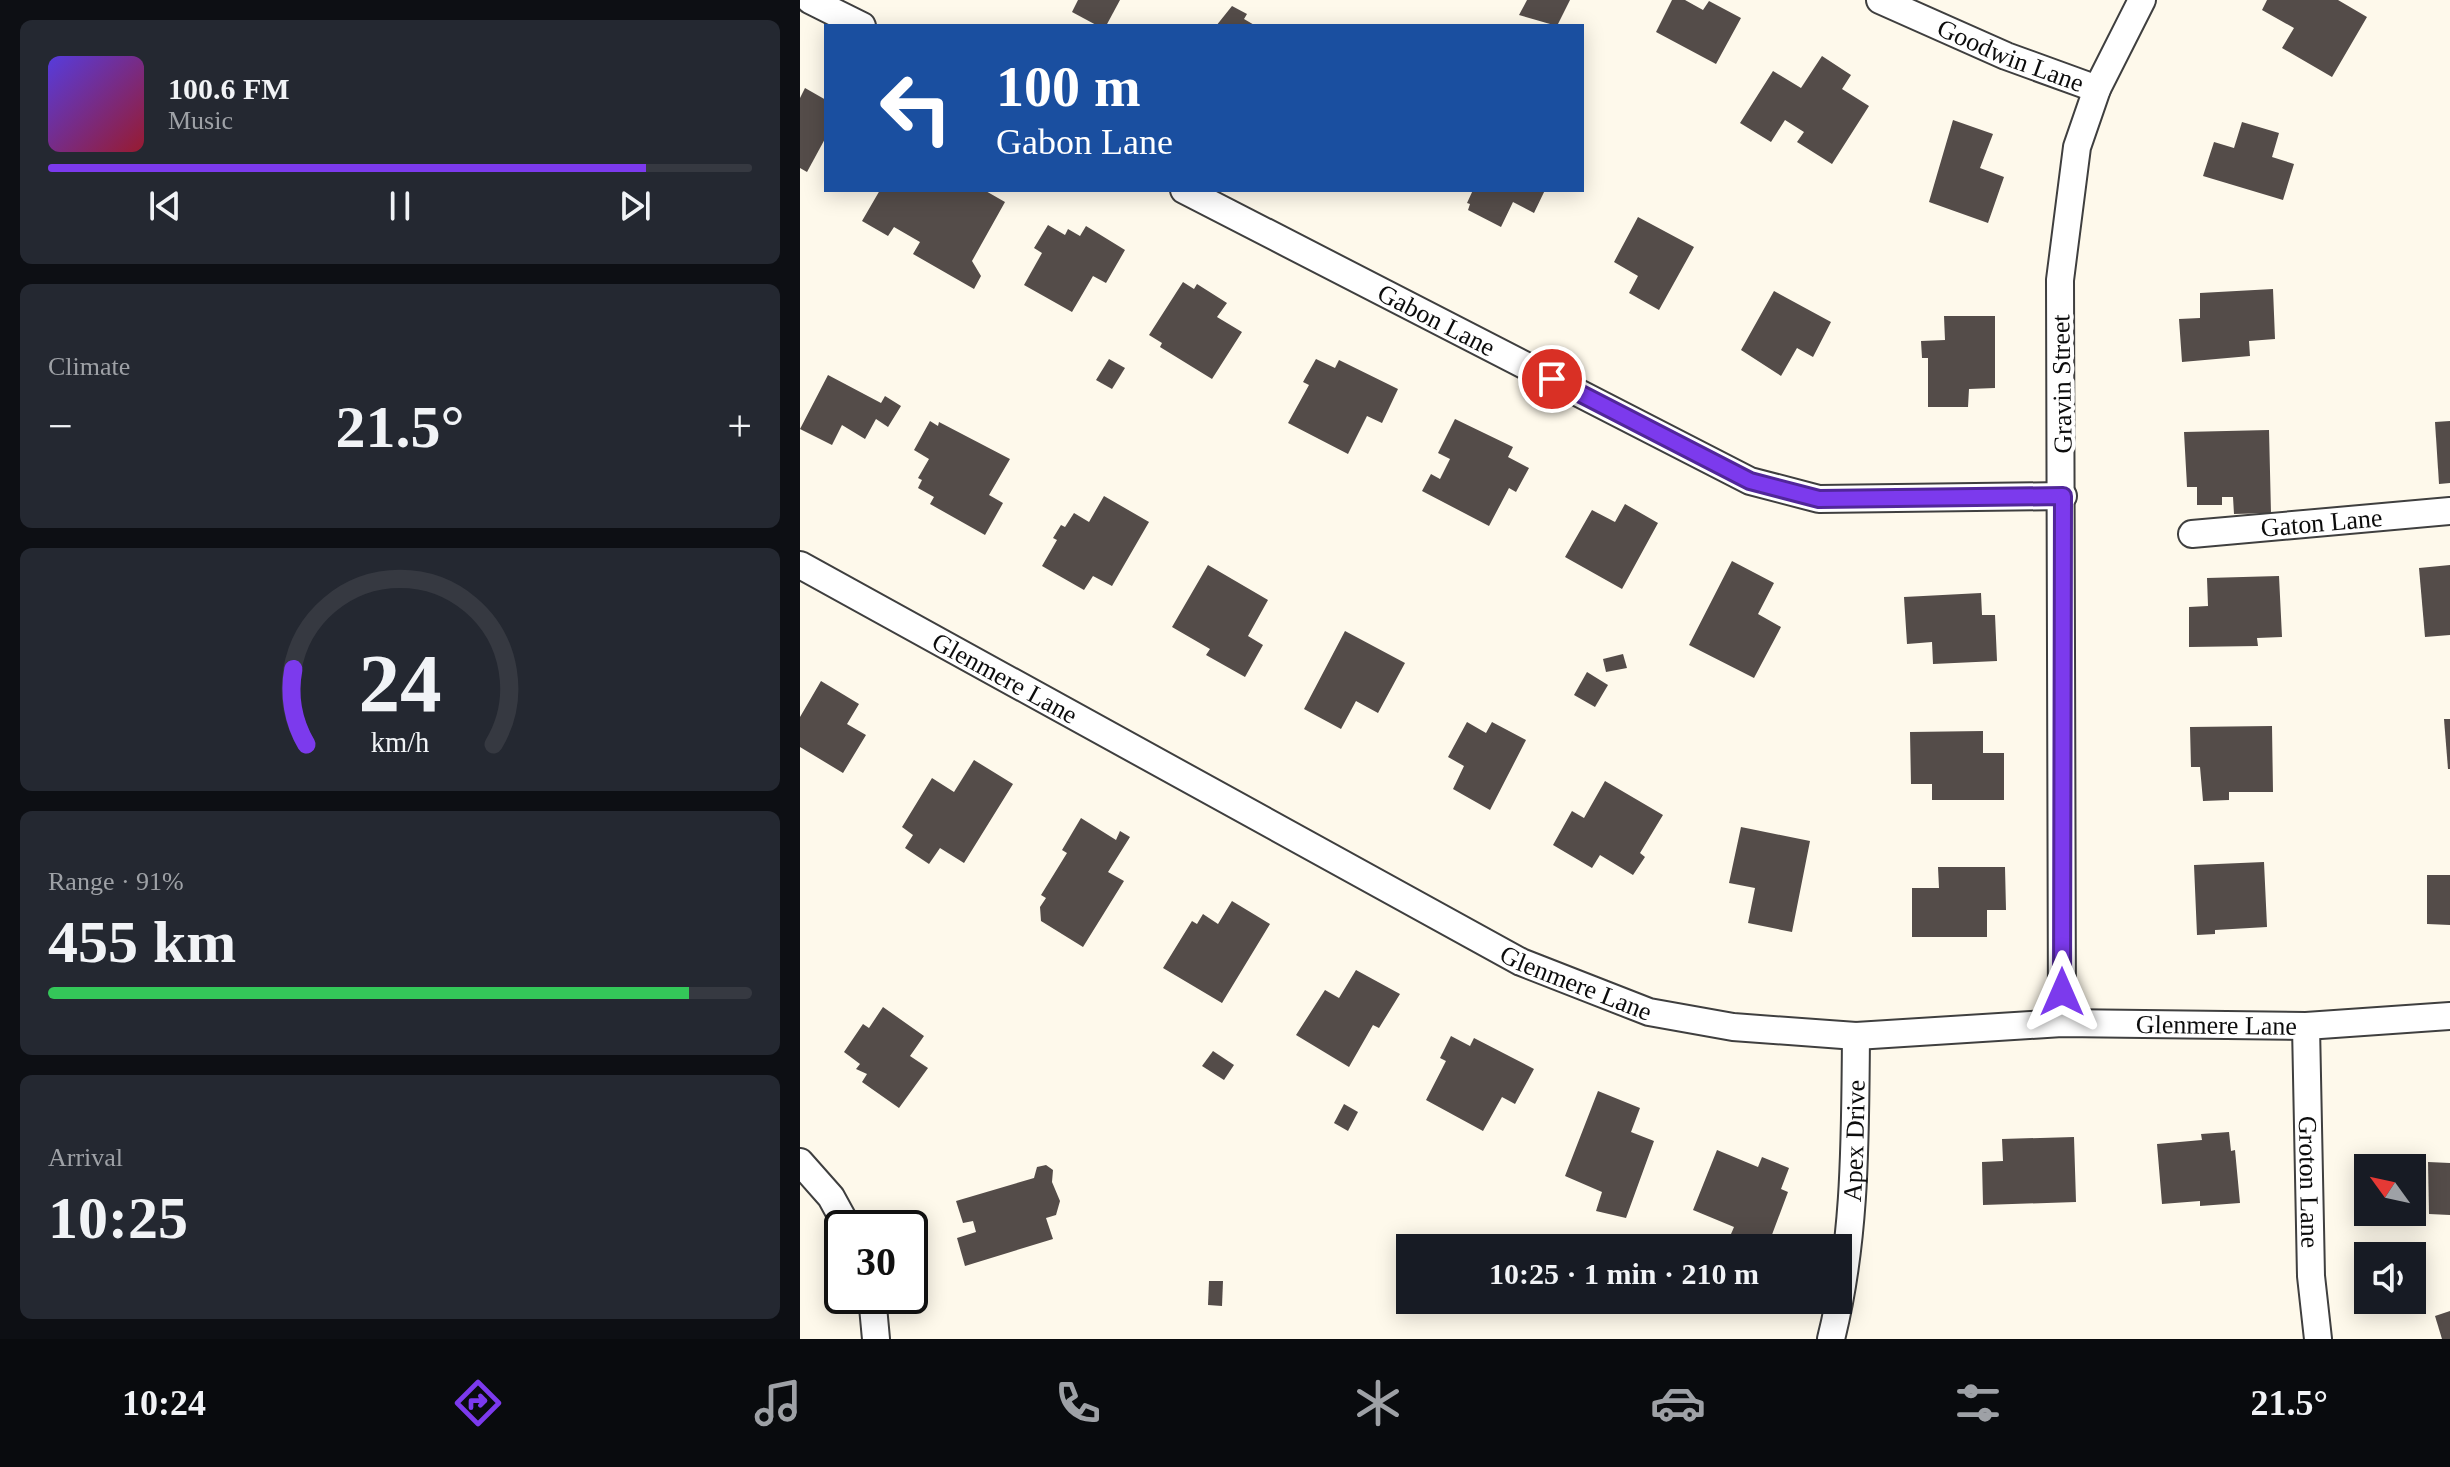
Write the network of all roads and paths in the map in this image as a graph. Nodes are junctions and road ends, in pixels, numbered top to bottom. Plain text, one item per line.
1 (810, 0) edge
2 (1880, 0) edge
3 (2142, 0) edge
4 (858, 24) edge
5 (2097, 89) junction
6 (1188, 192) edge
7 (2063, 496) junction
8 (2450, 511) edge
9 (2192, 534) dead end
10 (800, 565) edge
11 (2450, 1016) edge
12 (2062, 1023) junction
13 (2306, 1026) junction
14 (1856, 1036) junction
15 (800, 1162) edge
16 (838, 1210) edge
17 (874, 1314) edge
18 (876, 1339) edge
19 (1831, 1339) edge
20 (2318, 1339) edge

1 - 4 street
2 - 5 street, Goodwin Lane
3 - 5 street, Gravin Street
5 - 7 street, Gravin Street
6 - 7 street, Gabon Lane
7 - 12 street, Gravin Street
8 - 9 street, Gaton Lane
10 - 14 street, Glenmere Lane
11 - 13 street, Glenmere Lane
12 - 13 street, Glenmere Lane
12 - 14 street, Glenmere Lane
13 - 20 street, Groton Lane
14 - 19 street, Apex Drive
15 - 16 street
17 - 18 street

